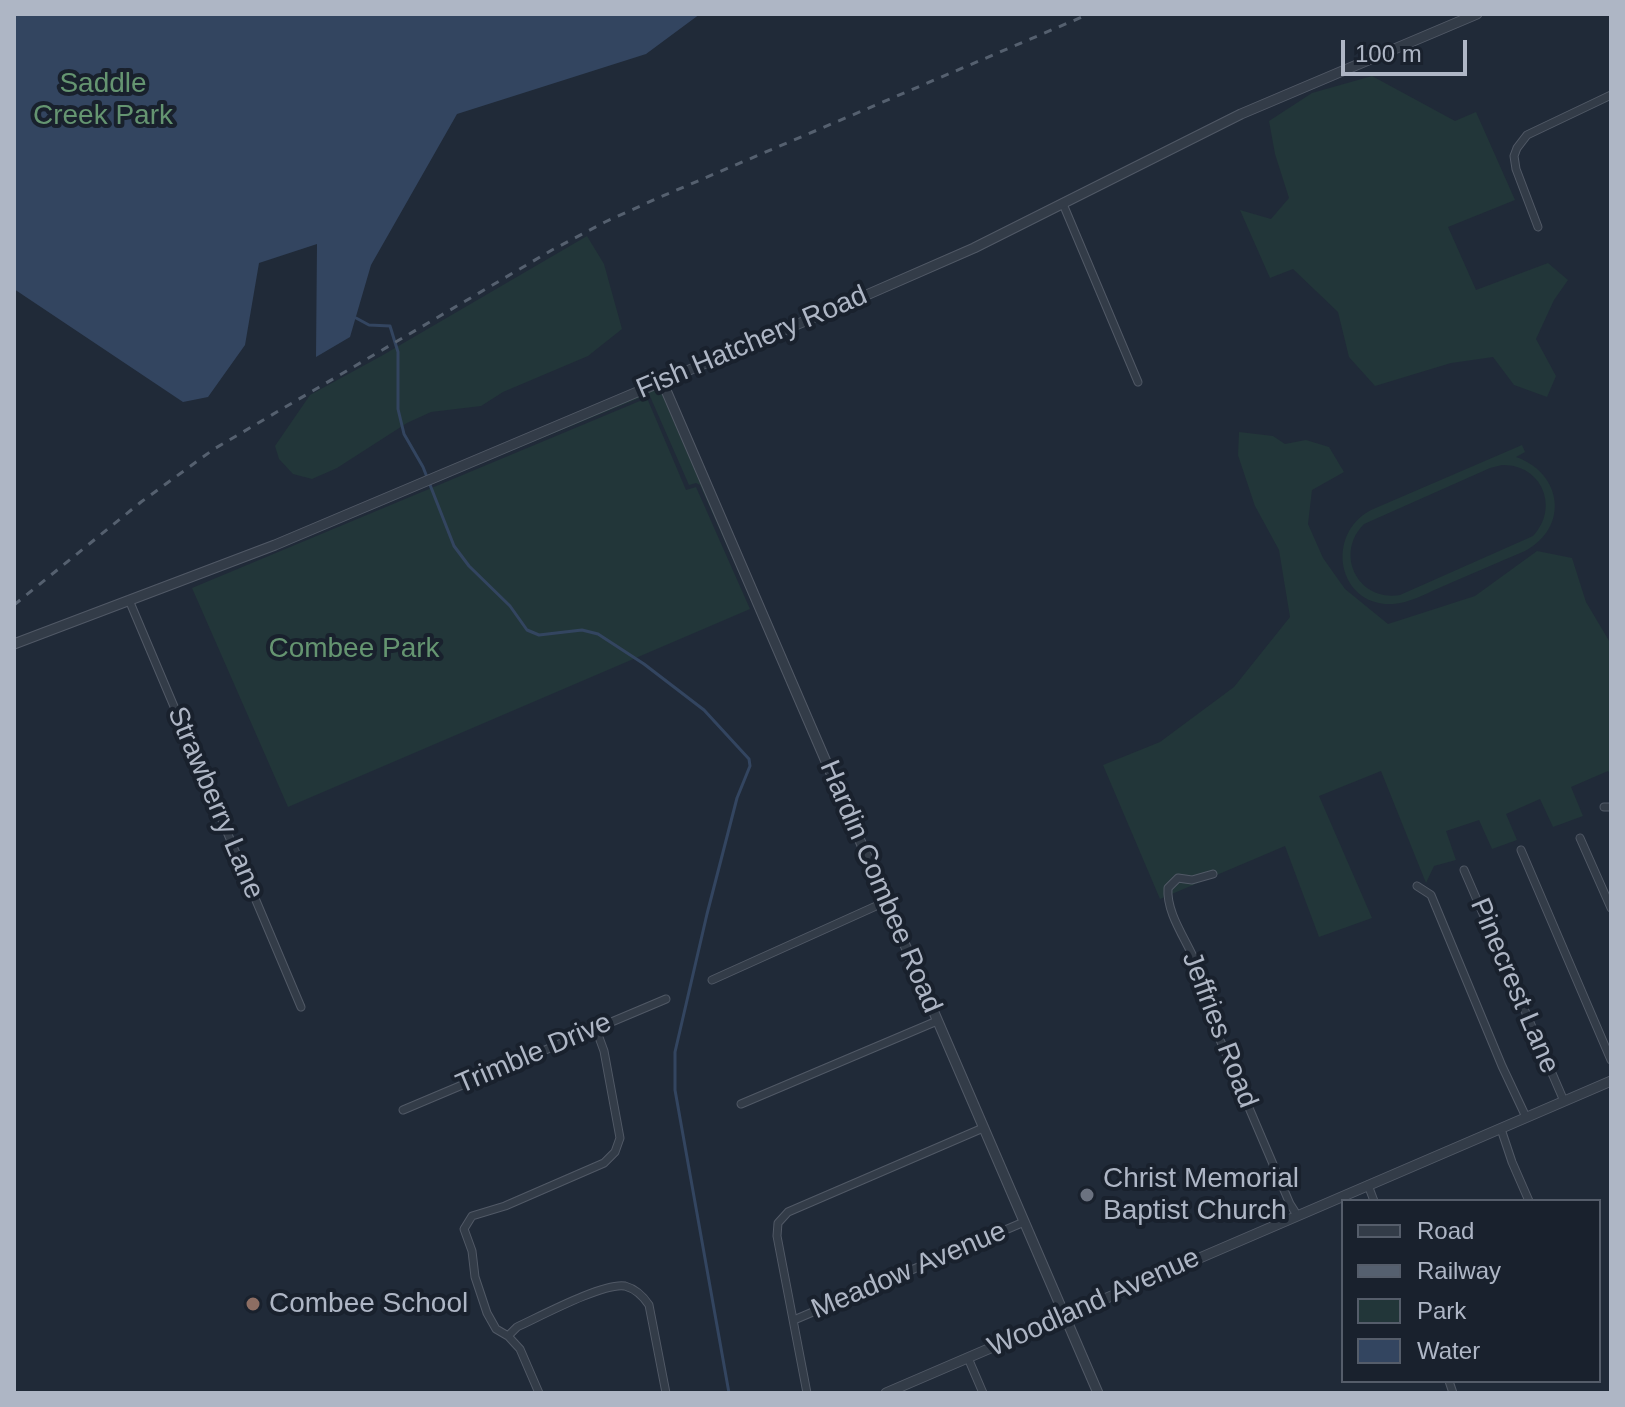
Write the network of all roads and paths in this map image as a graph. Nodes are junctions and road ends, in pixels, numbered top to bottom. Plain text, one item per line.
1 (1477, 14) edge
2 (1611, 95) edge
3 (1063, 204) junction
4 (1538, 227) dead end
5 (662, 381) junction
6 (1138, 382) dead end
7 (129, 600) junction
8 (14, 644) edge
9 (1580, 838) dead end
10 (1521, 850) dead end
11 (1464, 870) dead end
12 (1213, 874) dead end
13 (1417, 886) dead end
14 (885, 902) junction
15 (1611, 908) edge
16 (712, 980) dead end
17 (666, 999) dead end
18 (301, 1007) dead end
19 (937, 1021) junction
20 (596, 1029) junction
21 (1611, 1060) edge
22 (1611, 1081) edge
23 (1564, 1101) junction
24 (741, 1104) dead end
25 (403, 1110) dead end
26 (1526, 1117) junction
27 (983, 1128) junction
28 (1501, 1129) junction
29 (1368, 1185) junction
30 (1373, 1199) edge
31 (1528, 1199) edge
32 (1297, 1215) junction
33 (1024, 1222) junction
34 (1065, 1316) junction
35 (794, 1320) junction
36 (508, 1336) junction
37 (968, 1358) junction
38 (539, 1393) edge
39 (666, 1393) edge
40 (807, 1393) edge
41 (886, 1393) edge
42 (983, 1393) edge
43 (1098, 1393) edge

1 - 3 street, Fish Hatchery Road
2 - 4 street
3 - 5 street, Fish Hatchery Road
3 - 6 street
5 - 7 street, Fish Hatchery Road
5 - 14 street, Hardin Combee Road
7 - 8 street, Fish Hatchery Road
7 - 18 street, Strawberry Lane
9 - 15 street
10 - 21 street
11 - 23 street, Pinecrest Lane
12 - 32 street, Jeffries Road
13 - 26 street
14 - 16 street
14 - 19 street, Hardin Combee Road
17 - 20 street, Trimble Drive
19 - 24 street
19 - 27 street, Hardin Combee Road
20 - 25 street, Trimble Drive
20 - 36 street
22 - 23 street, Woodland Avenue
23 - 26 street, Woodland Avenue
26 - 28 street, Woodland Avenue
27 - 33 street, Hardin Combee Road
27 - 35 street
28 - 29 street, Woodland Avenue
28 - 31 street
29 - 30 street
29 - 32 street, Woodland Avenue
32 - 34 street, Woodland Avenue
33 - 34 street, Hardin Combee Road
33 - 35 street, Meadow Avenue
34 - 37 street, Woodland Avenue
34 - 43 street, Hardin Combee Road
35 - 40 street
36 - 38 street
36 - 39 street
37 - 41 street, Woodland Avenue
37 - 42 street

